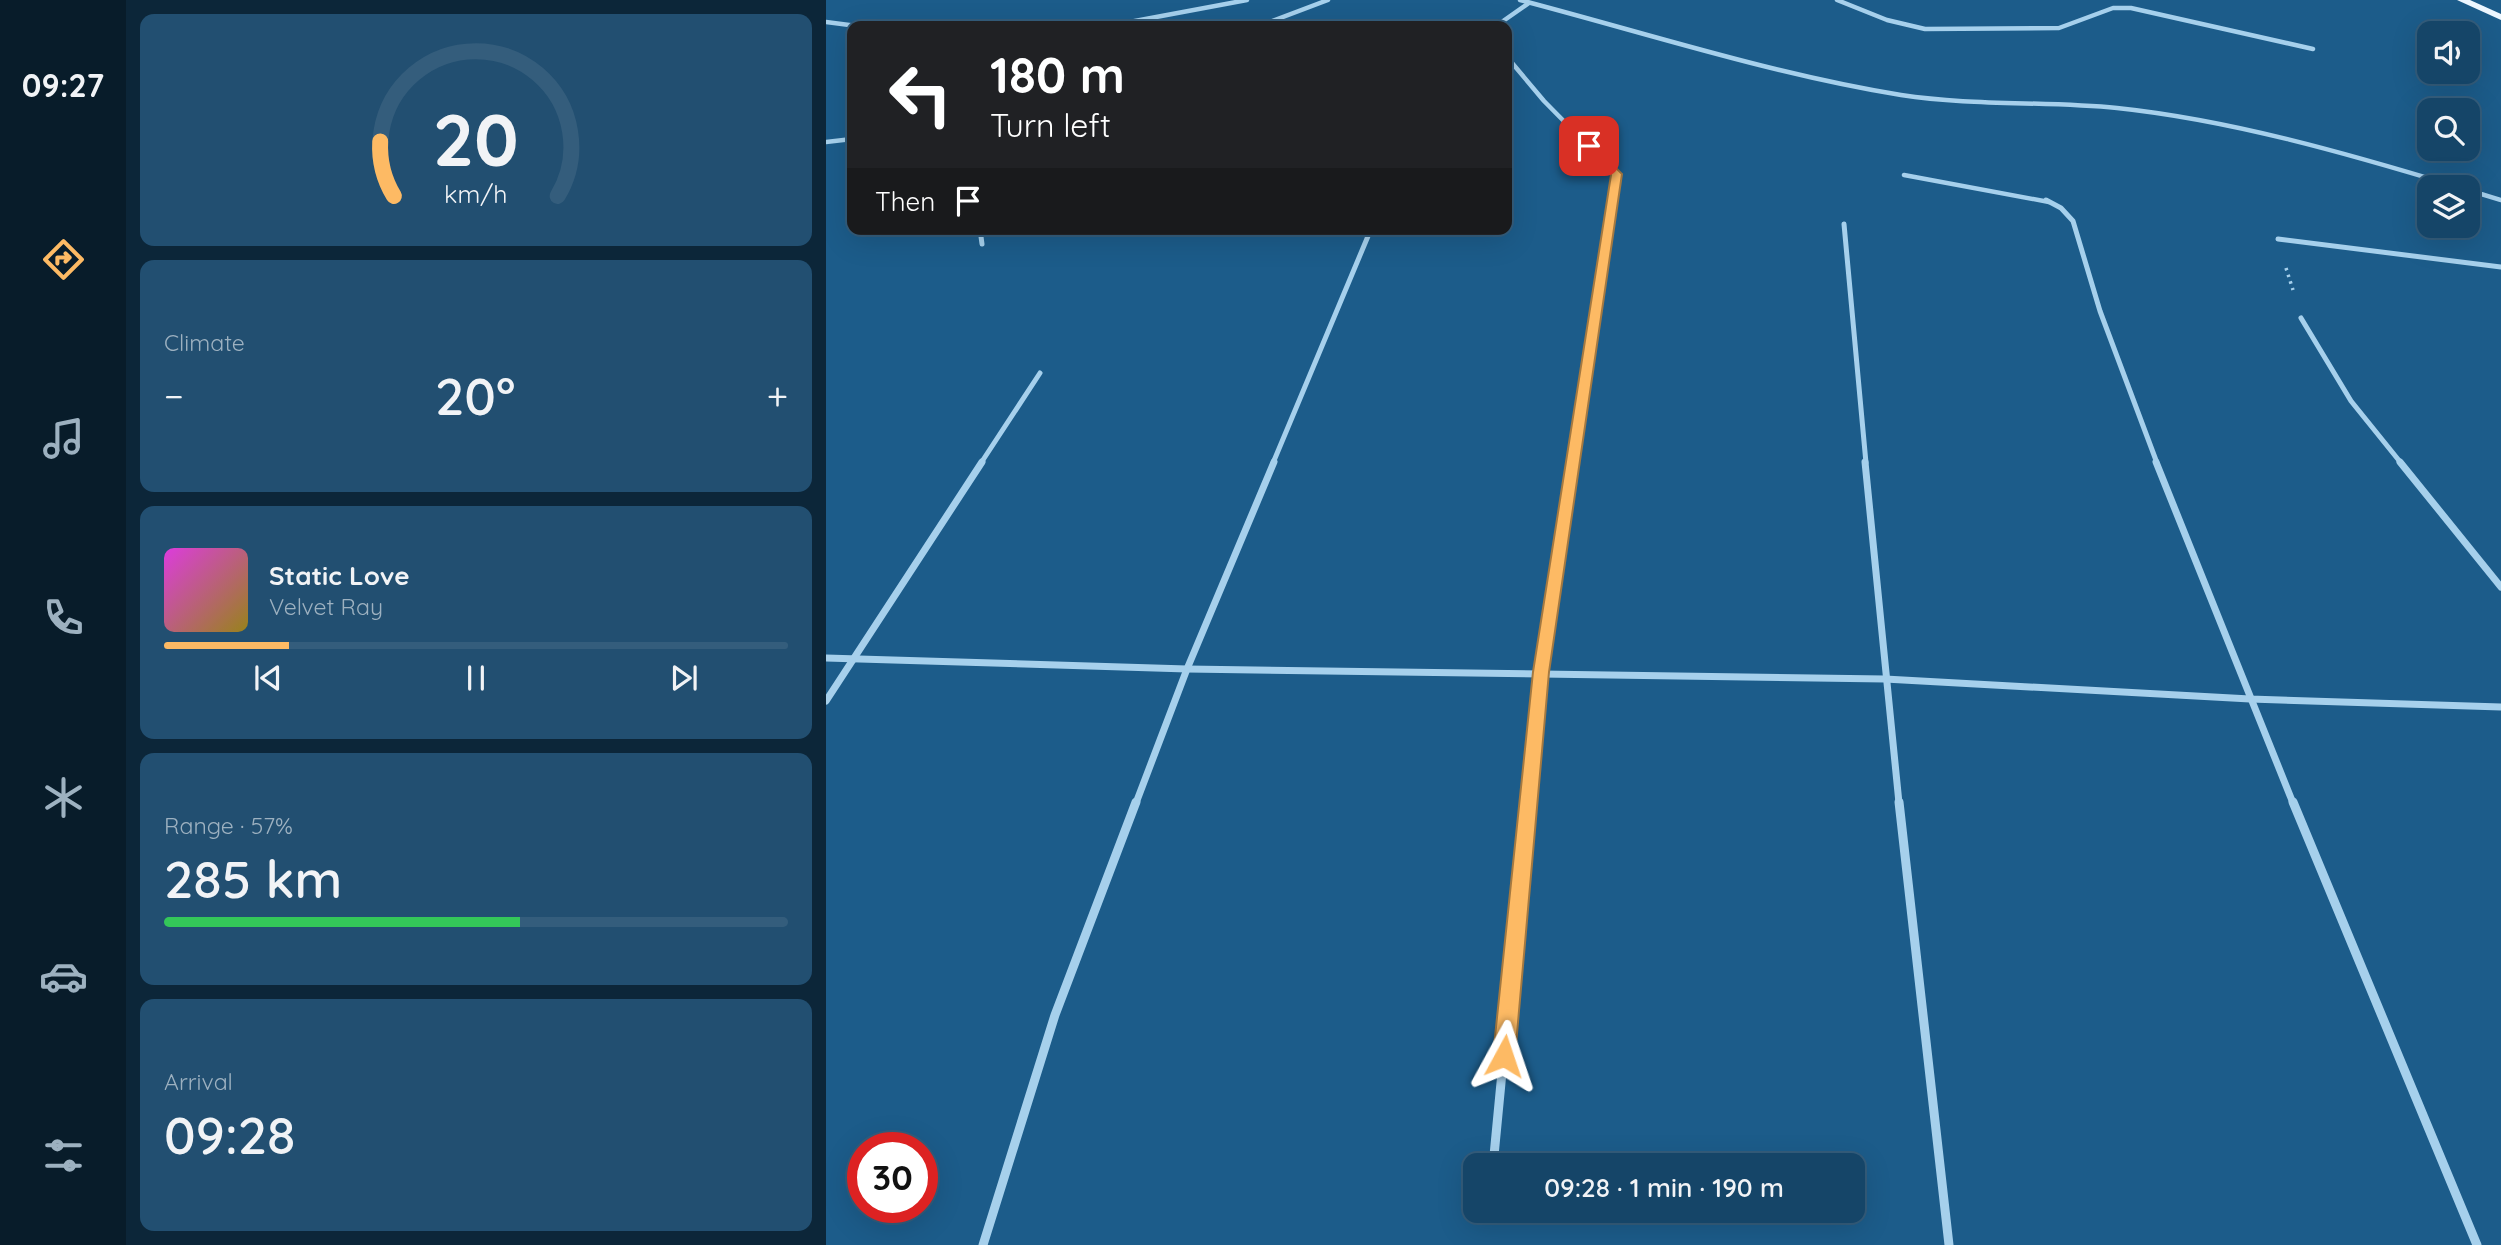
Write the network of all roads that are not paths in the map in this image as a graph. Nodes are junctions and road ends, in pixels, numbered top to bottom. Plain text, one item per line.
1 (1247, 0) edge
2 (1328, 0) edge
3 (1520, 0) edge
4 (1837, 0) edge
5 (2462, 0) edge
6 (1529, 3) junction
7 (2501, 17) edge
8 (1135, 21) edge
9 (1281, 21) edge
10 (1503, 21) edge
11 (826, 22) edge
12 (847, 25) edge
13 (2313, 49) dead end
14 (1512, 63) edge
15 (847, 140) edge
16 (826, 142) edge
17 (1904, 175) dead end
18 (2418, 175) edge
19 (2480, 194) edge
20 (2501, 200) edge
21 (1844, 224) dead end
22 (981, 235) edge
23 (1368, 235) edge
24 (2278, 239) road end
25 (982, 244) dead end
26 (2501, 267) edge
27 (2301, 318) road end
28 (1040, 373) dead end
29 (2501, 587) edge
30 (826, 658) edge
31 (853, 659) junction
32 (1187, 669) junction
33 (1541, 672) junction
34 (1885, 679) junction
35 (2250, 699) junction
36 (826, 701) edge
37 (2501, 707) edge
38 (1494, 1153) edge
39 (983, 1245) edge
40 (1949, 1245) edge
41 (2477, 1245) edge

1 - 8 street
2 - 9 street
3 - 6 street
4 - 13 street
5 - 7 main road
6 - 10 street
6 - 18 street
11 - 12 street
14 - 33 street
15 - 16 street
17 - 35 street
19 - 20 street
21 - 34 street
22 - 25 street
23 - 32 street
24 - 26 street
27 - 29 street
28 - 31 street
30 - 31 street
31 - 32 street
31 - 36 street
32 - 33 street
32 - 39 street
33 - 34 street
33 - 38 street
34 - 35 street
34 - 40 street
35 - 37 street
35 - 41 street

